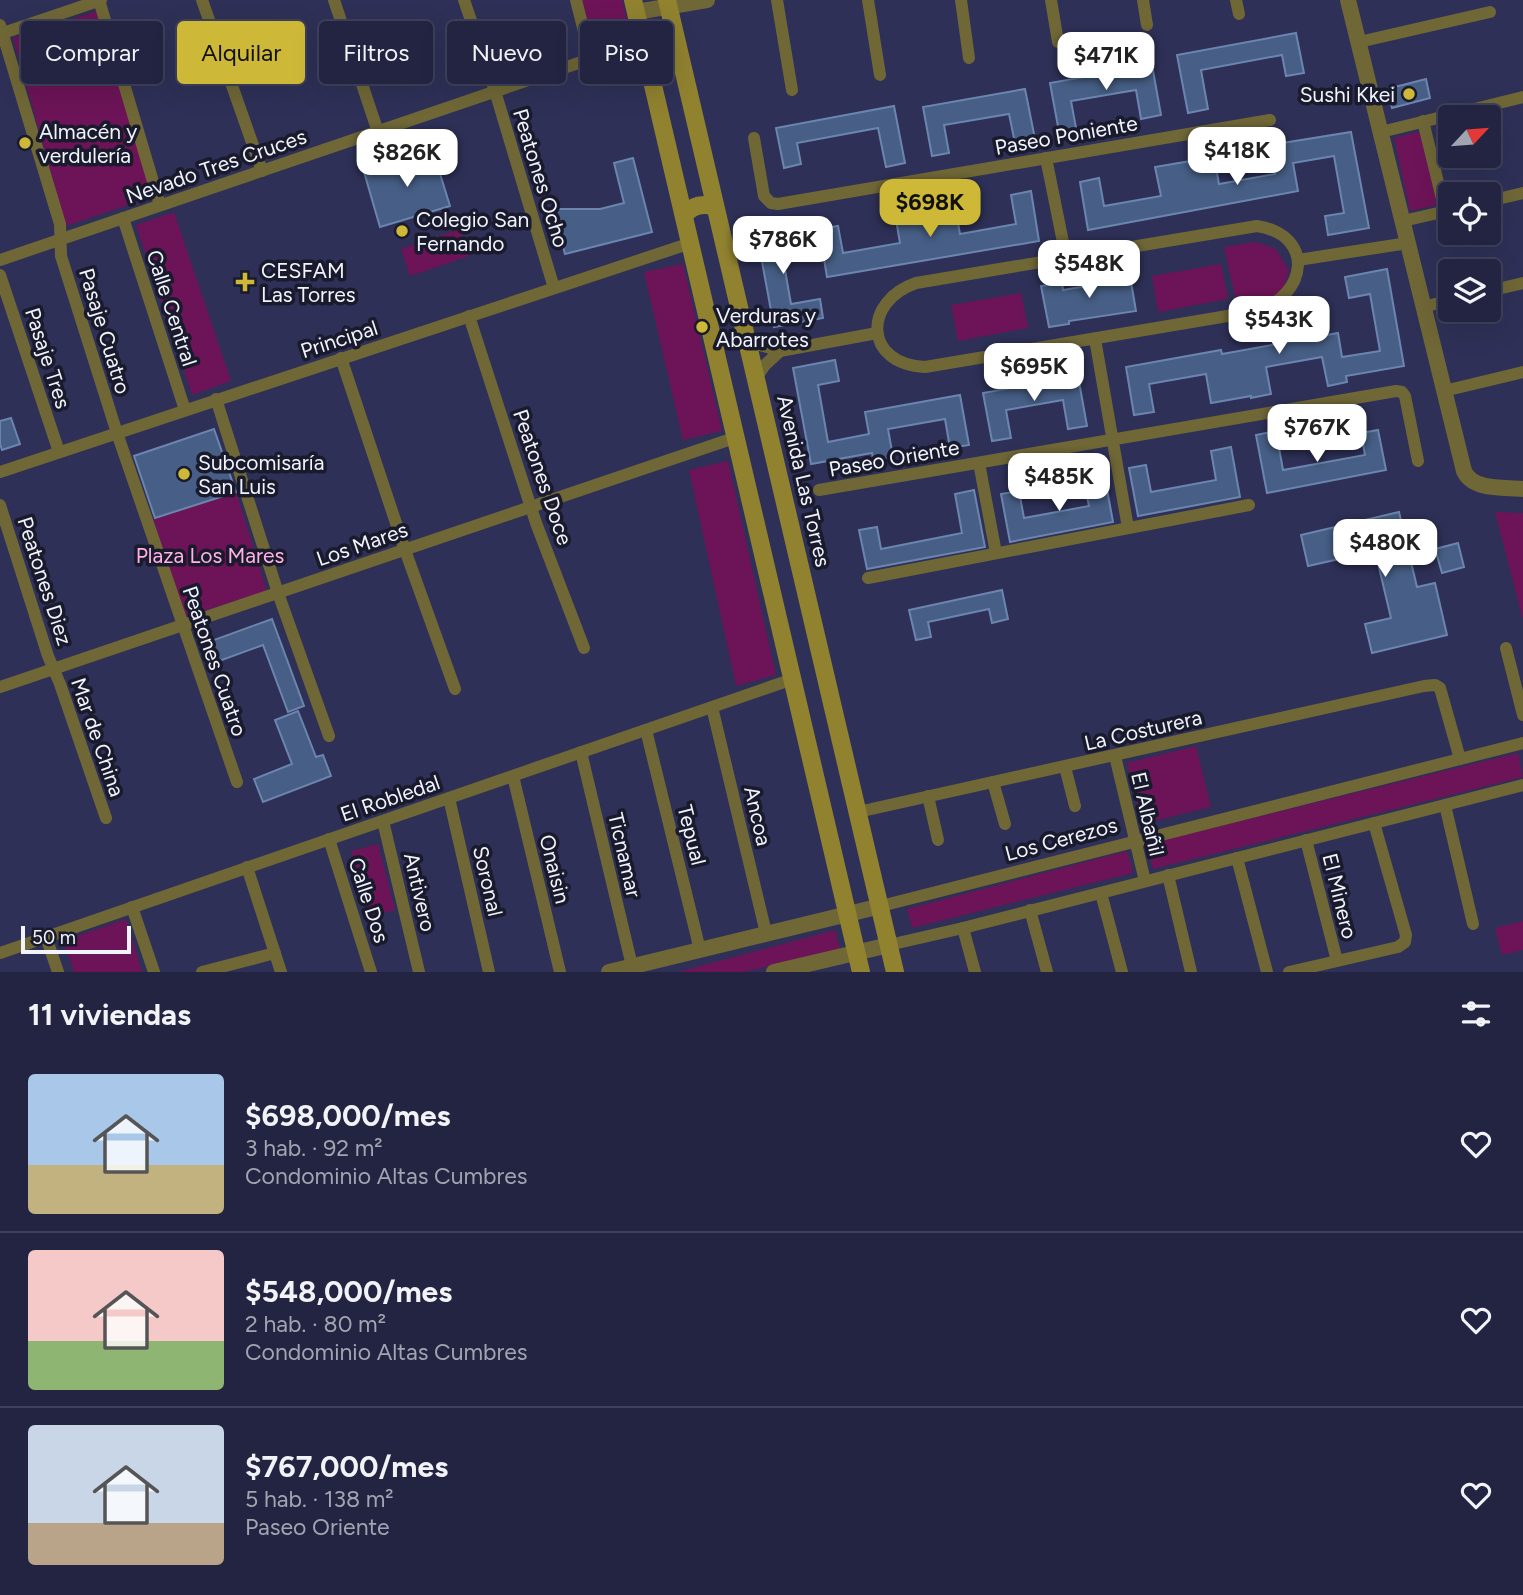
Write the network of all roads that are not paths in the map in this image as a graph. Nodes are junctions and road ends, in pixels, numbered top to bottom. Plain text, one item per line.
1 (100, 0) edge
2 (202, 0) edge
3 (334, 0) edge
4 (464, 0) edge
5 (576, 0) edge
6 (707, 0) edge
7 (777, 0) edge
8 (868, 0) edge
9 (961, 0) edge
10 (1051, 0) edge
11 (1143, 0) edge
12 (1236, 0) edge
13 (1348, 0) edge
14 (668, 3) edge
15 (635, 6) edge
16 (1490, 12) dead end
17 (1239, 14) dead end
18 (581, 21) edge
19 (1147, 25) dead end
20 (1, 31) edge
21 (1058, 42) dead end
22 (1359, 42) junction
23 (970, 58) dead end
24 (580, 62) edge
25 (880, 75) dead end
26 (653, 84) edge
27 (792, 90) dead end
28 (495, 91) junction
29 (1523, 97) edge
30 (1270, 120) dead end
31 (1423, 121) junction
32 (378, 131) junction
33 (1381, 132) junction
34 (754, 138) dead end
35 (1046, 158) junction
36 (262, 171) junction
37 (1440, 182) edge
38 (1523, 193) edge
39 (1501, 198) edge
40 (160, 205) junction
41 (715, 207) junction
42 (1438, 212) edge
43 (684, 215) junction
44 (122, 218) junction
45 (1402, 221) junction
46 (61, 240) junction
47 (691, 243) junction
48 (1408, 243) junction
49 (1066, 257) junction
50 (0, 260) edge
51 (1298, 260) junction
52 (0, 275) edge
53 (1523, 283) edge
54 (554, 288) junction
55 (1501, 288) edge
56 (1438, 303) edge
57 (1423, 307) junction
58 (469, 316) junction
59 (877, 333) junction
60 (746, 334) junction
61 (1095, 339) junction
62 (780, 351) junction
63 (341, 358) junction
64 (1523, 372) edge
65 (757, 379) junction
66 (1444, 391) junction
67 (216, 400) junction
68 (185, 410) junction
69 (117, 433) junction
70 (737, 437) junction
71 (1113, 440) junction
72 (59, 452) junction
73 (775, 457) junction
74 (1418, 461) dead end
75 (743, 463) junction
76 (979, 463) junction
77 (0, 472) edge
78 (1523, 489) edge
79 (819, 490) dead end
80 (0, 505) edge
81 (1249, 505) dead end
82 (531, 507) junction
83 (1128, 528) junction
84 (405, 550) junction
85 (996, 553) junction
86 (868, 578) dead end
87 (278, 593) junction
88 (182, 625) junction
89 (584, 648) dead end
90 (1506, 648) dead end
91 (54, 669) junction
92 (793, 680) junction
93 (0, 687) edge
94 (455, 689) dead end
95 (712, 707) junction
96 (1523, 715) edge
97 (646, 730) junction
98 (329, 736) dead end
99 (1523, 743) edge
100 (581, 752) junction
101 (1115, 756) junction
102 (1460, 759) junction
103 (1065, 767) junction
104 (513, 776) junction
105 (237, 782) dead end
106 (993, 782) junction
107 (1523, 785) edge
108 (928, 796) junction
109 (449, 798) junction
110 (1445, 805) junction
111 (1075, 806) dead end
112 (858, 812) junction
113 (106, 818) dead end
114 (383, 821) junction
115 (1374, 823) junction
116 (1005, 824) dead end
117 (329, 839) junction
118 (939, 840) dead end
119 (1306, 840) junction
120 (1135, 842) junction
121 (1237, 858) junction
122 (247, 867) junction
123 (1168, 876) junction
124 (1145, 881) junction
125 (1101, 892) junction
126 (881, 906) junction
127 (132, 907) junction
128 (1030, 911) junction
129 (848, 914) junction
130 (1473, 923) dead end
131 (962, 928) junction
132 (766, 933) junction
133 (46, 937) junction
134 (889, 945) junction
135 (700, 950) junction
136 (857, 952) junction
137 (0, 953) edge
138 (275, 953) junction
139 (1337, 961) junction
140 (632, 966) junction
141 (58, 972) edge
142 (154, 972) edge
143 (202, 972) edge
144 (281, 972) edge
145 (372, 972) edge
146 (419, 972) edge
147 (489, 972) edge
148 (560, 972) edge
149 (609, 972) edge
150 (774, 972) edge
151 (861, 972) edge
152 (895, 972) edge
153 (975, 972) edge
154 (1047, 972) edge
155 (1122, 972) edge
156 (1191, 972) edge
157 (1267, 972) edge
158 (1289, 972) edge

1 - 20 street
1 - 40 street
2 - 36 street
3 - 32 street
4 - 28 street, Peatones Ocho
5 - 18 street
6 - 14 street
7 - 27 street
8 - 25 street
9 - 23 street
10 - 21 street
11 - 19 street
12 - 17 street
13 - 22 street
14 - 15 street
14 - 41 main road, Avenida Las Torres
16 - 22 street
20 - 46 street
22 - 33 street
24 - 28 street, Nevado Tres Cruces
26 - 43 main road
28 - 32 street, Nevado Tres Cruces
28 - 54 street, Peatones Ocho
29 - 31 street
30 - 35 street, Paseo Poniente
31 - 33 street
31 - 37 street
32 - 36 street, Nevado Tres Cruces
33 - 45 street
34 - 35 street, Paseo Poniente
35 - 49 street
36 - 40 street, Nevado Tres Cruces
38 - 39 street
40 - 44 street, Nevado Tres Cruces
41 - 43 main road
41 - 60 main road, Avenida Las Torres
42 - 45 street
43 - 47 main road
44 - 46 street, Nevado Tres Cruces
44 - 68 street, Calle Central
45 - 48 street
46 - 50 street, Nevado Tres Cruces
46 - 69 street, Pasaje Cuatro
47 - 54 street, Principal
47 - 70 main road
48 - 51 street
48 - 57 street
49 - 51 street
49 - 59 street
51 - 61 street
52 - 72 street, Pasaje Tres
53 - 55 street
54 - 58 street, Principal
56 - 57 street
57 - 66 street
58 - 63 street, Principal
58 - 82 street, Peatones Doce
59 - 61 street
59 - 62 street
60 - 62 street
60 - 65 main road, Avenida Las Torres
61 - 71 street
62 - 65 street
63 - 67 street, Principal
63 - 84 street
64 - 66 street
65 - 73 main road, Avenida Las Torres
66 - 78 street
67 - 68 street, Principal
67 - 87 street
68 - 69 street, Principal
69 - 72 street, Principal
69 - 88 street, Peatones Cuatro
70 - 75 main road
70 - 82 street, Los Mares
71 - 74 street, Paseo Oriente
71 - 76 street, Paseo Oriente
71 - 83 street
72 - 77 street, Principal
73 - 75 main road
73 - 112 main road, Avenida Las Torres
75 - 92 main road
76 - 79 street, Paseo Oriente
76 - 85 street
80 - 91 street, Peatones Diez
81 - 83 street
82 - 84 street, Los Mares
82 - 89 street, Peatones Doce
83 - 85 street
84 - 87 street, Los Mares
84 - 94 street
85 - 86 street
87 - 88 street, Los Mares
87 - 98 street
88 - 91 street, Los Mares
88 - 105 street, Peatones Cuatro
90 - 96 street
91 - 93 street, Los Mares
91 - 113 street, Mar de China
92 - 95 street, El Robledal
92 - 129 main road
95 - 97 street, El Robledal
95 - 132 street, Ancoa
97 - 100 street, El Robledal
97 - 135 street, Tepual
99 - 102 street, Los Cerezos
100 - 104 street, El Robledal
100 - 140 street, Ticnamar
101 - 102 street, La Costurera
101 - 103 street, La Costurera
101 - 120 street, El Albañil
102 - 120 street, Los Cerezos
103 - 106 street, La Costurera
103 - 111 street
104 - 109 street, El Robledal
104 - 148 street, Onaisin
106 - 108 street, La Costurera
106 - 116 street
107 - 110 street
108 - 112 street, La Costurera
108 - 118 street
109 - 114 street, El Robledal
109 - 147 street, Soronal
110 - 115 street
110 - 130 street
112 - 126 main road, Avenida Las Torres
114 - 117 street, El Robledal
114 - 146 street, Antivero
115 - 119 street
115 - 139 street
117 - 122 street, El Robledal
117 - 145 street, Calle Dos
119 - 121 street
119 - 139 street, El Minero
120 - 124 street, El Albañil
120 - 126 street, Los Cerezos
121 - 123 street
121 - 157 street
122 - 127 street, El Robledal
122 - 138 street
123 - 124 street
123 - 156 street
124 - 125 street
125 - 128 street
125 - 155 street
126 - 129 street, Los Cerezos
126 - 134 main road, Avenida Las Torres
127 - 133 street, El Robledal
127 - 142 street
128 - 131 street
128 - 154 street
129 - 132 street, Los Cerezos
129 - 136 main road
131 - 134 street
131 - 153 street
132 - 135 street, Los Cerezos
133 - 137 street, El Robledal
133 - 141 street
134 - 136 street
134 - 152 main road, Avenida Las Torres
135 - 140 street, Los Cerezos
136 - 150 street
136 - 151 main road
138 - 143 street
138 - 144 street
139 - 158 street
140 - 149 street, Los Cerezos

